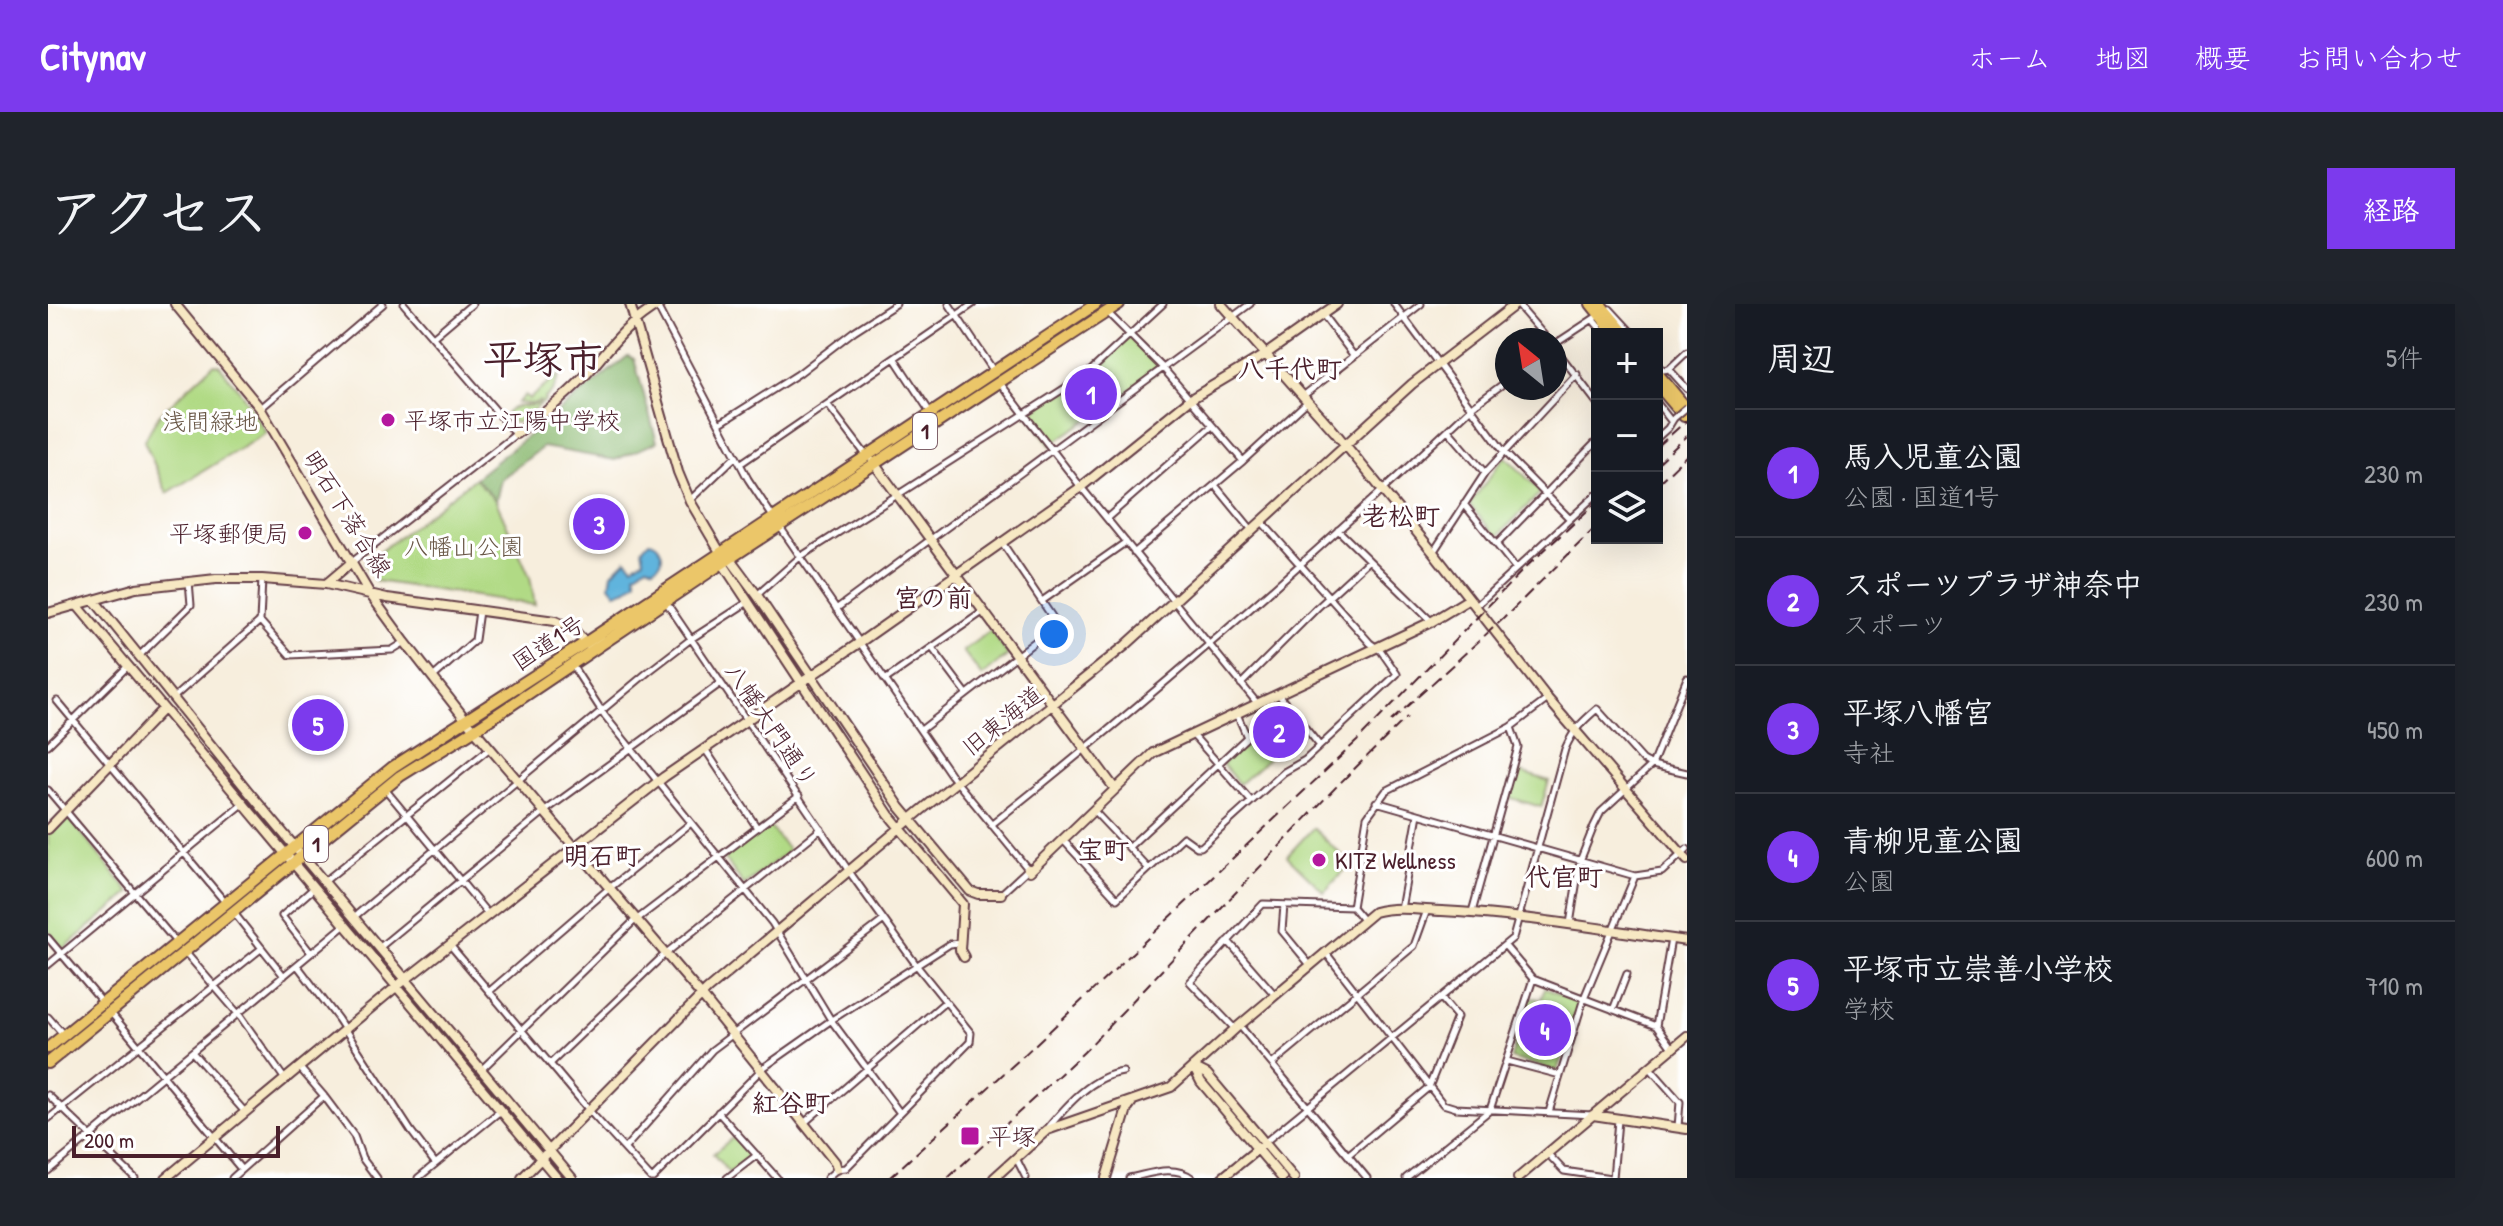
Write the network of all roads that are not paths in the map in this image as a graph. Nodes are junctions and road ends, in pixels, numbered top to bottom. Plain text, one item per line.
1 (175, 304) edge
2 (383, 304) edge
3 (404, 304) edge
4 (472, 304) edge
5 (630, 304) edge
6 (896, 304) edge
7 (949, 304) edge
8 (973, 304) edge
9 (1096, 304) edge
10 (1119, 304) edge
11 (1163, 304) edge
12 (1221, 304) edge
13 (1250, 304) edge
14 (1337, 304) edge
15 (1394, 304) edge
16 (1421, 304) edge
17 (1517, 304) edge
18 (1591, 304) edge
19 (1618, 304) edge
20 (658, 305) edge
21 (1106, 311) junction
22 (1602, 312) edge
23 (1322, 314) junction
24 (958, 316) junction
25 (1232, 317) junction
26 (1404, 317) junction
27 (635, 320) junction
28 (1538, 328) edge
29 (1619, 328) edge
30 (1625, 328) edge
31 (1129, 335) junction
32 (433, 337) junction
33 (1567, 337) edge
34 (1687, 352) edge
35 (1266, 354) junction
36 (1354, 356) junction
37 (895, 359) junction
38 (1567, 361) edge
39 (1439, 363) junction
40 (1163, 368) junction
41 (1669, 369) junction
42 (1663, 370) edge
43 (993, 371) junction
44 (1577, 374) junction
45 (999, 382) junction
46 (1663, 384) edge
47 (1687, 389) edge
48 (1495, 390) edge
49 (1663, 392) edge
50 (1306, 398) junction
51 (1189, 400) junction
52 (1595, 400) edge
53 (828, 405) junction
54 (1472, 407) junction
55 (260, 408) junction
56 (930, 412) junction
57 (1024, 414) junction
58 (1680, 414) edge
59 (719, 424) junction
60 (1212, 426) junction
61 (1448, 430) junction
62 (1663, 433) edge
63 (516, 434) junction
64 (1346, 445) junction
65 (1591, 447) edge
66 (1053, 451) junction
67 (1504, 452) junction
68 (866, 455) junction
69 (736, 456) junction
70 (1243, 461) junction
71 (740, 464) junction
72 (875, 464) junction
73 (1485, 473) junction
74 (1215, 485) junction
75 (1081, 487) junction
76 (1383, 490) junction
77 (1546, 493) junction
78 (898, 495) junction
79 (1591, 500) edge
80 (690, 501) junction
81 (1464, 504) junction
82 (1107, 518) junction
83 (1570, 519) junction
84 (776, 522) junction
85 (1262, 522) junction
86 (1252, 530) junction
87 (1338, 530) junction
88 (931, 539) junction
89 (713, 540) junction
90 (1001, 541) junction
91 (1126, 542) junction
92 (1497, 544) junction
93 (1433, 552) junction
94 (1134, 553) junction
95 (800, 557) junction
96 (725, 558) junction
97 (706, 561) junction
98 (1368, 561) junction
99 (352, 562) junction
100 (1300, 564) junction
101 (1516, 569) junction
102 (956, 574) junction
103 (262, 579) junction
104 (189, 581) junction
105 (326, 584) junction
106 (370, 594) junction
107 (757, 595) junction
108 (1329, 597) junction
109 (94, 600) junction
110 (1042, 601) junction
111 (1174, 601) junction
112 (666, 602) junction
113 (748, 602) junction
114 (1472, 602) junction
115 (77, 605) junction
116 (836, 609) junction
117 (479, 610) junction
118 (984, 611) junction
119 (48, 613) edge
120 (639, 619) junction
121 (260, 621) junction
122 (1431, 622) junction
123 (691, 639) junction
124 (405, 642) junction
125 (585, 643) junction
126 (859, 643) junction
127 (1210, 645) junction
128 (1375, 648) junction
129 (932, 649) junction
130 (1016, 654) junction
131 (138, 656) junction
132 (572, 665) junction
133 (129, 666) junction
134 (538, 673) junction
135 (433, 677) junction
136 (811, 677) junction
137 (1687, 678) edge
138 (885, 680) junction
139 (721, 683) junction
140 (802, 683) junction
141 (1241, 684) junction
142 (966, 693) junction
143 (1278, 694) junction
144 (173, 698) junction
145 (1548, 699) junction
146 (57, 701) dead end
147 (1257, 703) junction
148 (1053, 704) junction
149 (163, 709) junction
150 (602, 711) junction
151 (1237, 713) junction
152 (466, 720) junction
153 (747, 720) junction
154 (73, 721) junction
155 (1511, 727) junction
156 (474, 730) junction
157 (921, 730) junction
158 (1574, 730) junction
159 (1192, 734) junction
160 (48, 745) edge
161 (1320, 746) junction
162 (490, 748) junction
163 (631, 749) junction
164 (705, 749) junction
165 (1086, 750) junction
166 (1217, 763) junction
167 (109, 764) junction
168 (1652, 765) junction
169 (1687, 773) edge
170 (518, 781) junction
171 (658, 781) junction
172 (956, 782) junction
173 (384, 789) junction
174 (1115, 789) junction
175 (1625, 789) junction
176 (48, 790) edge
177 (799, 796) junction
178 (1251, 801) junction
179 (1376, 802) junction
180 (244, 803) junction
181 (1093, 810) junction
182 (66, 811) junction
183 (545, 811) junction
184 (1418, 814) junction
185 (405, 815) junction
186 (910, 820) junction
187 (691, 823) junction
188 (991, 825) junction
189 (756, 826) junction
190 (48, 829) edge
191 (821, 829) junction
192 (899, 829) junction
193 (1494, 837) junction
194 (1062, 840) junction
195 (576, 847) junction
196 (1129, 847) junction
197 (1537, 848) junction
198 (435, 850) junction
199 (299, 851) junction
200 (184, 853) junction
201 (1685, 854) edge
202 (718, 856) junction
203 (289, 858) junction
204 (1580, 861) junction
205 (1028, 869) junction
206 (1149, 869) junction
207 (848, 870) junction
208 (1635, 876) junction
209 (325, 881) junction
210 (460, 881) junction
211 (314, 888) junction
212 (610, 888) junction
213 (745, 890) junction
214 (135, 893) junction
215 (1001, 894) joint
216 (225, 903) junction
217 (1284, 905) junction
218 (1352, 907) junction
219 (1401, 909) junction
220 (1427, 910) junction
221 (233, 912) junction
222 (1472, 912) junction
223 (489, 915) junction
224 (354, 917) junction
225 (1519, 917) junction
226 (636, 919) junction
227 (884, 920) junction
228 (1363, 920) junction
229 (346, 924) junction
230 (1570, 924) junction
231 (777, 931) junction
232 (1614, 931) junction
233 (48, 938) edge
234 (1671, 939) junction
235 (1228, 941) junction
236 (1687, 941) edge
237 (961, 943) junction
238 (450, 945) junction
239 (1505, 946) junction
240 (180, 947) junction
241 (262, 948) junction
242 (379, 948) junction
243 (1325, 952) junction
244 (311, 953) junction
245 (61, 954) junction
246 (665, 954) junction
247 (964, 957) dead end
248 (48, 965) edge
249 (297, 965) junction
250 (1310, 965) junction
251 (917, 966) junction
252 (1627, 974) dead end
253 (284, 976) junction
254 (1533, 979) junction
255 (404, 980) junction
256 (805, 981) junction
257 (214, 986) junction
258 (396, 987) junction
259 (491, 990) junction
260 (1357, 994) junction
261 (701, 995) junction
262 (1275, 995) junction
263 (1441, 998) junction
264 (1584, 998) junction
265 (945, 1002) junction
266 (107, 1007) junction
267 (1613, 1010) junction
268 (238, 1014) junction
269 (48, 1017) edge
270 (831, 1020) junction
271 (1656, 1026) junction
272 (1237, 1027) junction
273 (523, 1029) junction
274 (344, 1030) junction
275 (64, 1035) junction
276 (731, 1035) junction
277 (1687, 1036) edge
278 (1392, 1039) junction
279 (139, 1046) junction
280 (48, 1048) edge
281 (1673, 1049) junction
282 (192, 1052) junction
283 (1507, 1061) junction
284 (48, 1063) edge
285 (551, 1063) junction
286 (1272, 1064) junction
287 (299, 1066) junction
288 (1193, 1067) junction
289 (1650, 1068) junction
290 (481, 1070) junction
291 (760, 1070) junction
292 (867, 1070) junction
293 (1123, 1072) dead end
294 (163, 1075) junction
295 (1560, 1075) junction
296 (284, 1078) junction
297 (1429, 1087) junction
298 (48, 1095) edge
299 (324, 1096) junction
300 (1133, 1101) junction
301 (1307, 1107) junction
302 (62, 1108) junction
303 (589, 1109) junction
304 (1490, 1110) junction
305 (245, 1112) junction
306 (499, 1112) junction
307 (718, 1112) junction
308 (1549, 1112) junction
309 (900, 1113) junction
310 (1593, 1115) junction
311 (48, 1119) edge
312 (1618, 1119) junction
313 (803, 1124) junction
314 (1683, 1128) edge
315 (1047, 1130) junction
316 (91, 1136) junction
317 (214, 1137) junction
318 (1261, 1146) junction
319 (625, 1148) junction
320 (549, 1151) junction
321 (1547, 1154) junction
322 (757, 1155) junction
323 (1348, 1155) junction
324 (1016, 1158) junction
325 (541, 1159) junction
326 (435, 1163) junction
327 (241, 1169) junction
328 (837, 1169) junction
329 (48, 1171) edge
330 (1564, 1175) edge
331 (571, 1177) edge
332 (135, 1178) edge
333 (166, 1178) edge
334 (232, 1178) edge
335 (377, 1178) edge
336 (418, 1178) edge
337 (522, 1178) edge
338 (557, 1178) edge
339 (652, 1178) edge
340 (727, 1178) edge
341 (777, 1178) edge
342 (827, 1178) edge
343 (994, 1178) edge
344 (1026, 1178) edge
345 (1106, 1178) edge
346 (1129, 1178) edge
347 (1192, 1178) edge
348 (1222, 1178) edge
349 (1282, 1178) edge
350 (1294, 1178) edge
351 (1367, 1178) edge
352 (1406, 1178) edge
353 (1518, 1178) edge
354 (1612, 1178) edge

1 - 55 street, 明石下落合線
2 - 55 street
3 - 32 street
4 - 32 street
5 - 27 street
6 - 59 street
7 - 24 street
8 - 24 street
9 - 43 highway, 国道1号 / 1
10 - 21 highway, 国道1号 / 1
11 - 31 street
12 - 25 street
13 - 25 street
14 - 23 street
15 - 26 street
16 - 26 street
17 - 28 street
17 - 39 street, 旧東海道
18 - 22 highway
19 - 22 street
20 - 27 street
20 - 59 street
21 - 31 street
21 - 45 highway, 国道1号 / 1
22 - 29 highway
22 - 30 street
22 - 33 street
23 - 35 street
23 - 36 street
24 - 37 street
24 - 43 street
25 - 35 street
25 - 40 street
26 - 36 street
26 - 39 street
27 - 63 street
27 - 80 street
31 - 40 street
31 - 57 street
32 - 63 street
34 - 41 street
35 - 50 street
35 - 51 street
36 - 50 street
37 - 53 street
37 - 56 street
38 - 44 street
39 - 54 street
39 - 64 street, 旧東海道
40 - 51 street
40 - 66 street
41 - 42 street
41 - 47 street
43 - 45 street
43 - 56 highway, 国道1号 / 1
44 - 52 street
44 - 67 street
45 - 57 street
45 - 72 highway, 国道1号 / 1
46 - 58 highway
48 - 54 street
49 - 58 highway
50 - 64 street
50 - 70 street
51 - 60 street
51 - 75 street
53 - 68 street
53 - 71 street
54 - 61 street
54 - 67 street
55 - 99 street, 明石下落合線
56 - 68 highway, 国道1号 / 1
57 - 66 street
57 - 78 street
58 - 62 street
59 - 69 street
60 - 70 street
60 - 82 street
61 - 73 street
61 - 76 street
63 - 99 street
64 - 76 street
64 - 85 street, 旧東海道
65 - 77 street
66 - 75 street
66 - 88 street
67 - 73 street
67 - 77 street
68 - 72 street
68 - 84 highway, 国道1号 / 1
69 - 71 street
69 - 80 street
70 - 74 street
71 - 84 street
72 - 78 street
72 - 84 highway, 国道1号 / 1
73 - 81 street
74 - 86 street
74 - 94 street
75 - 82 street
75 - 90 street
76 - 87 street
76 - 93 street
77 - 83 street
77 - 92 street
78 - 88 street
78 - 95 street
79 - 83 street
80 - 89 street
81 - 92 street
81 - 93 street
82 - 91 street
83 - 101 street
84 - 95 street
84 - 96 highway, 国道1号 / 1
85 - 86 street, 旧東海道
85 - 100 street
86 - 111 street, 旧東海道
87 - 98 street
87 - 100 street
88 - 102 street
88 - 116 street
89 - 96 street
89 - 97 street
90 - 102 street
90 - 110 street
91 - 94 street
91 - 110 street
92 - 101 street
93 - 114 street
94 - 111 street
95 - 107 street
95 - 116 street
96 - 97 highway, 国道1号 / 1
96 - 107 street
96 - 112 highway, 国道1号 / 1
96 - 113 street
97 - 125 highway, 国道1号 / 1
98 - 108 street
98 - 122 street
99 - 105 street
99 - 106 street, 明石下落合線
100 - 108 street
100 - 127 street
101 - 114 street
102 - 118 street
102 - 126 street
103 - 104 street
103 - 105 street
103 - 121 street
104 - 109 street
104 - 131 street
105 - 106 street
106 - 117 street, 明石下落合線
106 - 124 street
107 - 136 street
108 - 128 street
108 - 141 street
109 - 115 street
109 - 131 street
110 - 130 street
111 - 127 street
111 - 148 street, 旧東海道
112 - 120 highway, 国道1号 / 1
112 - 123 street, 八幡大門通り
113 - 123 street
113 - 140 street
114 - 122 street
114 - 145 street
115 - 119 street
115 - 133 street
116 - 126 street
117 - 125 street, 明石下落合線
117 - 135 street
118 - 129 street
118 - 130 street
120 - 125 street
120 - 132 highway, 国道1号 / 1
121 - 124 street
121 - 144 street
122 - 128 street
123 - 139 street, 八幡大門通り
123 - 150 street
124 - 135 street
125 - 134 highway, 国道1号 / 1
126 - 136 street
126 - 138 street
127 - 141 street
127 - 165 street
128 - 143 street
128 - 161 street
129 - 138 street
129 - 142 street
130 - 142 street
130 - 148 street
131 - 144 street
132 - 134 highway
132 - 150 street
132 - 156 highway, 国道1号 / 1
133 - 149 street
133 - 154 street
134 - 152 highway, 国道1号 / 1
135 - 152 street
136 - 140 street
136 - 186 street
137 - 168 street
138 - 157 street
139 - 153 street, 八幡大門通り
139 - 163 street
140 - 153 street
140 - 192 street
141 - 147 street
142 - 157 street
143 - 147 street
143 - 161 street
144 - 199 street
145 - 155 street
145 - 158 street
146 - 154 street
147 - 151 street
148 - 165 street
148 - 172 street, 旧東海道
149 - 167 street
149 - 180 street
150 - 163 street
150 - 170 street
151 - 159 street
151 - 166 street
152 - 156 street
152 - 199 highway, 国道1号 / 1
153 - 164 street
153 - 177 street, 八幡大門通り
154 - 160 street
154 - 167 street
155 - 179 street
155 - 193 street
156 - 162 street
156 - 173 highway, 国道1号 / 1
157 - 172 street
158 - 168 street
158 - 175 street
158 - 197 street
159 - 166 street
159 - 174 street
161 - 178 street
162 - 170 street
162 - 185 street
163 - 171 street
163 - 183 street
164 - 171 street
164 - 189 street
165 - 174 street
165 - 188 street
166 - 178 street
166 - 196 street
167 - 182 street
167 - 200 street
168 - 169 street
168 - 175 street
170 - 183 street
170 - 198 street
171 - 187 street
171 - 195 street
172 - 186 street, 旧東海道
172 - 188 street
173 - 185 street
173 - 199 highway, 国道1号 / 1
174 - 181 street
175 - 201 street
175 - 204 street
176 - 182 street
177 - 189 street
177 - 191 street, 八幡大門通り
178 - 206 street
179 - 184 street
179 - 218 street
180 - 200 street
180 - 203 street
181 - 194 street
181 - 196 street
182 - 190 street
182 - 214 street
183 - 195 street
183 - 210 street
184 - 193 street
184 - 219 street
185 - 198 street
185 - 209 street
186 - 192 street, 旧東海道
186 - 215 street
187 - 202 street
187 - 212 street
188 - 205 street
189 - 202 street
191 - 207 street, 八幡大門通り
191 - 213 street
192 - 207 street, 旧東海道
192 - 237 street
193 - 197 street
193 - 222 street
194 - 205 street
194 - 206 street
195 - 212 street
195 - 223 street
196 - 206 street
197 - 204 street
197 - 225 street
198 - 210 street
198 - 224 street
199 - 203 highway, 国道1号 / 1
199 - 209 street
200 - 214 street
200 - 216 street
201 - 208 street
202 - 213 street
202 - 226 street
203 - 211 street
203 - 216 highway, 国道1号 / 1
203 - 221 highway, 国道1号 / 1
204 - 208 street
204 - 230 street
205 - 215 street
207 - 227 street, 八幡大門通り
207 - 231 street, 旧東海道
208 - 232 street
209 - 224 street
210 - 223 street
210 - 242 street
211 - 229 street
211 - 244 street
212 - 226 street
212 - 259 street
213 - 231 street
213 - 246 street
214 - 240 street
214 - 245 street
216 - 240 highway, 国道1号 / 1
217 - 218 street
217 - 235 street
217 - 250 street
218 - 228 street
219 - 220 street
219 - 228 street
220 - 222 street
220 - 260 street
221 - 240 highway, 国道1号 / 1
221 - 241 street
222 - 225 street
223 - 238 street
224 - 242 street
225 - 230 street
225 - 239 street
226 - 246 street
226 - 273 street
227 - 251 street, 八幡大門通り
227 - 256 street
228 - 243 street
229 - 244 street
229 - 258 street
230 - 232 street
231 - 256 street
231 - 261 street, 旧東海道
232 - 234 street
232 - 264 street
233 - 245 street
234 - 236 street
234 - 271 street
235 - 262 street
235 - 272 street
237 - 247 street
237 - 251 street
238 - 255 street
238 - 259 street
239 - 254 street
239 - 263 street
240 - 257 street
240 - 266 highway, 国道1号 / 1
241 - 253 street
241 - 257 street
242 - 255 street
243 - 250 street
243 - 260 street
244 - 249 street
245 - 248 street
245 - 266 street
246 - 261 street
246 - 285 street
249 - 253 street
249 - 274 street
250 - 262 street
251 - 265 street, 八幡大門通り
251 - 270 street
252 - 267 street
253 - 268 street
254 - 264 street
254 - 283 street
255 - 258 street
255 - 290 street
256 - 270 street
256 - 276 street
257 - 268 street
257 - 279 street
258 - 274 street
258 - 306 street
259 - 273 street
260 - 278 street
260 - 286 street
261 - 276 street
261 - 303 street, 旧東海道
262 - 272 street
263 - 278 street
263 - 297 street
264 - 267 street
264 - 295 street
265 - 292 street
265 - 309 street, 八幡大門通り
266 - 275 highway, 国道1号 / 1
266 - 279 street
266 - 284 highway, 国道1号 / 1
267 - 271 street
268 - 282 street
268 - 296 street
269 - 275 street
270 - 291 street
270 - 292 street
271 - 281 street
272 - 286 street
272 - 288 street
273 - 285 street
273 - 290 street
274 - 287 street
274 - 326 street
275 - 280 highway, 国道1号 / 1
276 - 291 street
276 - 319 street
277 - 281 street
278 - 297 street
278 - 301 street
279 - 294 street
279 - 302 street
281 - 289 street
282 - 294 street
282 - 305 street
283 - 295 street
283 - 304 street
285 - 303 street
286 - 301 street
287 - 296 street
287 - 299 street
288 - 300 street
288 - 318 street
289 - 310 street
289 - 314 street
290 - 320 street
291 - 307 street
291 - 313 street
292 - 309 street
292 - 313 street
293 - 315 street
294 - 316 street
294 - 317 street
295 - 308 street
296 - 305 street
297 - 304 street
297 - 323 street
298 - 302 street
299 - 327 street
299 - 335 street
300 - 315 street
300 - 345 street
301 - 318 street
301 - 323 street
302 - 311 street
302 - 316 street
303 - 319 street
303 - 320 street, 旧東海道
304 - 308 street
304 - 352 street
305 - 317 street
306 - 325 street
306 - 326 street
307 - 322 street
307 - 339 street
308 - 310 street
309 - 328 street, 八幡大門通り
310 - 312 street
310 - 321 street
312 - 314 street
312 - 354 street
313 - 328 street
315 - 324 street
316 - 329 street
316 - 332 street
317 - 327 street
317 - 333 street
318 - 348 street
318 - 349 street
318 - 350 street
319 - 339 street
320 - 325 street, 旧東海道
320 - 331 street
321 - 330 street
321 - 353 street
322 - 340 street
322 - 341 street
323 - 351 street
324 - 343 street
324 - 344 street
325 - 337 street, 旧東海道
325 - 338 street
326 - 336 street
327 - 334 street
328 - 342 street, 八幡大門通り
330 - 354 street
346 - 347 street

